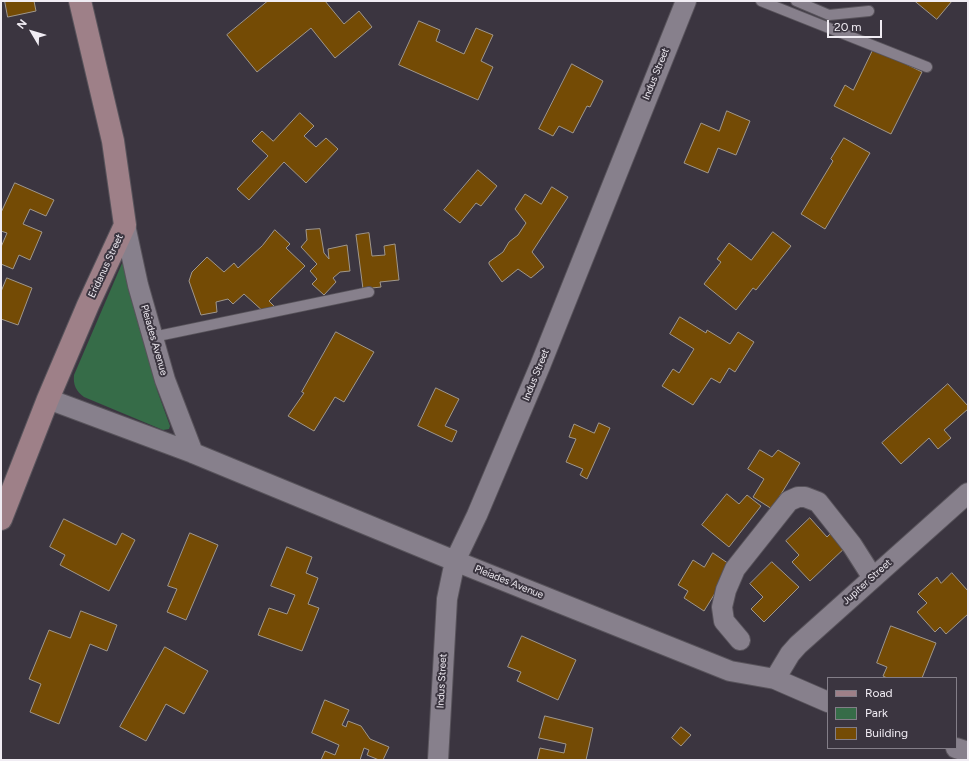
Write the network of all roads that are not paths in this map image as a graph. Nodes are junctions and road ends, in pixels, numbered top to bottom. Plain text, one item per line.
1 (80, 1) edge
2 (686, 1) edge
3 (761, 1) edge
4 (796, 1) edge
5 (869, 11) dead end
6 (927, 67) dead end
7 (125, 225) junction
8 (370, 292) dead end
9 (153, 338) junction
10 (48, 399) junction
11 (192, 453) junction
12 (968, 492) edge
13 (1, 519) edge
14 (455, 561) junction
15 (873, 578) junction
16 (740, 640) dead end
17 (775, 679) junction
18 (827, 702) edge
19 (957, 748) edge
20 (968, 752) edge
21 (438, 760) edge

1 - 7 street, Eridanus Street
2 - 14 street, Indus Street
3 - 6 lane
4 - 5 lane
7 - 9 street, Pleiades Avenue
7 - 10 street, Eridanus Street
8 - 9 lane
9 - 11 street, Pleiades Avenue
10 - 11 street, Pleiades Avenue
10 - 13 street, Eridanus Street
11 - 14 street, Pleiades Avenue
12 - 15 street, Jupiter Street
14 - 17 street, Pleiades Avenue
14 - 21 street, Indus Street
15 - 16 street
15 - 17 street, Jupiter Street
17 - 18 street, Pleiades Avenue
19 - 20 street

